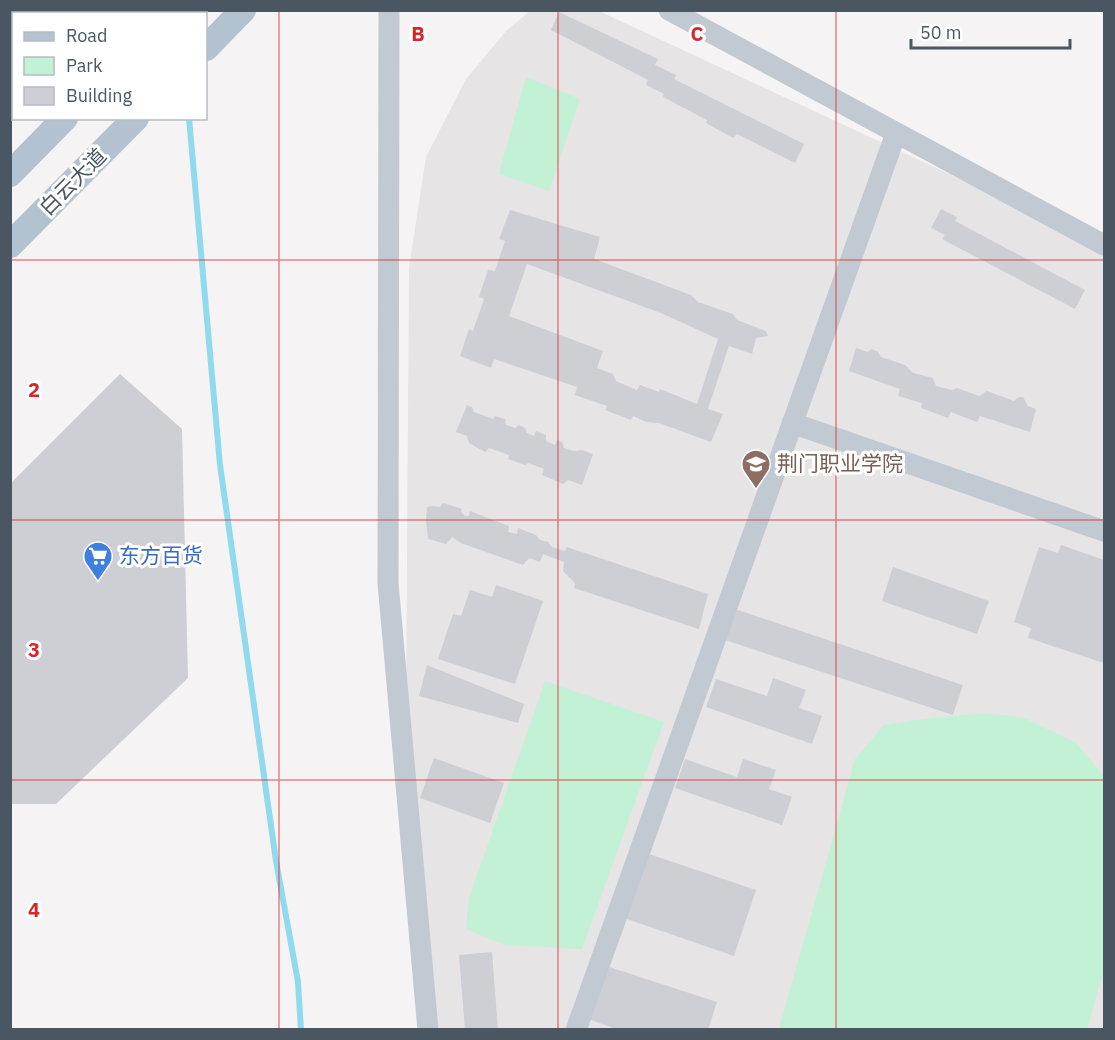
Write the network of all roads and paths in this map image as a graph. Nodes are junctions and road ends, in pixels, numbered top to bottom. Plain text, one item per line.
1 (243, 10) edge
2 (388, 10) edge
3 (669, 10) edge
4 (207, 47) edge
5 (63, 120) edge
6 (134, 120) edge
7 (896, 133) junction
8 (10, 174) edge
9 (1104, 245) edge
10 (10, 246) edge
11 (792, 423) junction
12 (1104, 531) edge
13 (428, 1029) edge
14 (576, 1029) edge

1 - 4 main road
2 - 13 street
3 - 7 street
5 - 8 main road
6 - 10 main road, 白云大道
7 - 9 street
7 - 11 street
11 - 12 street
11 - 14 street

